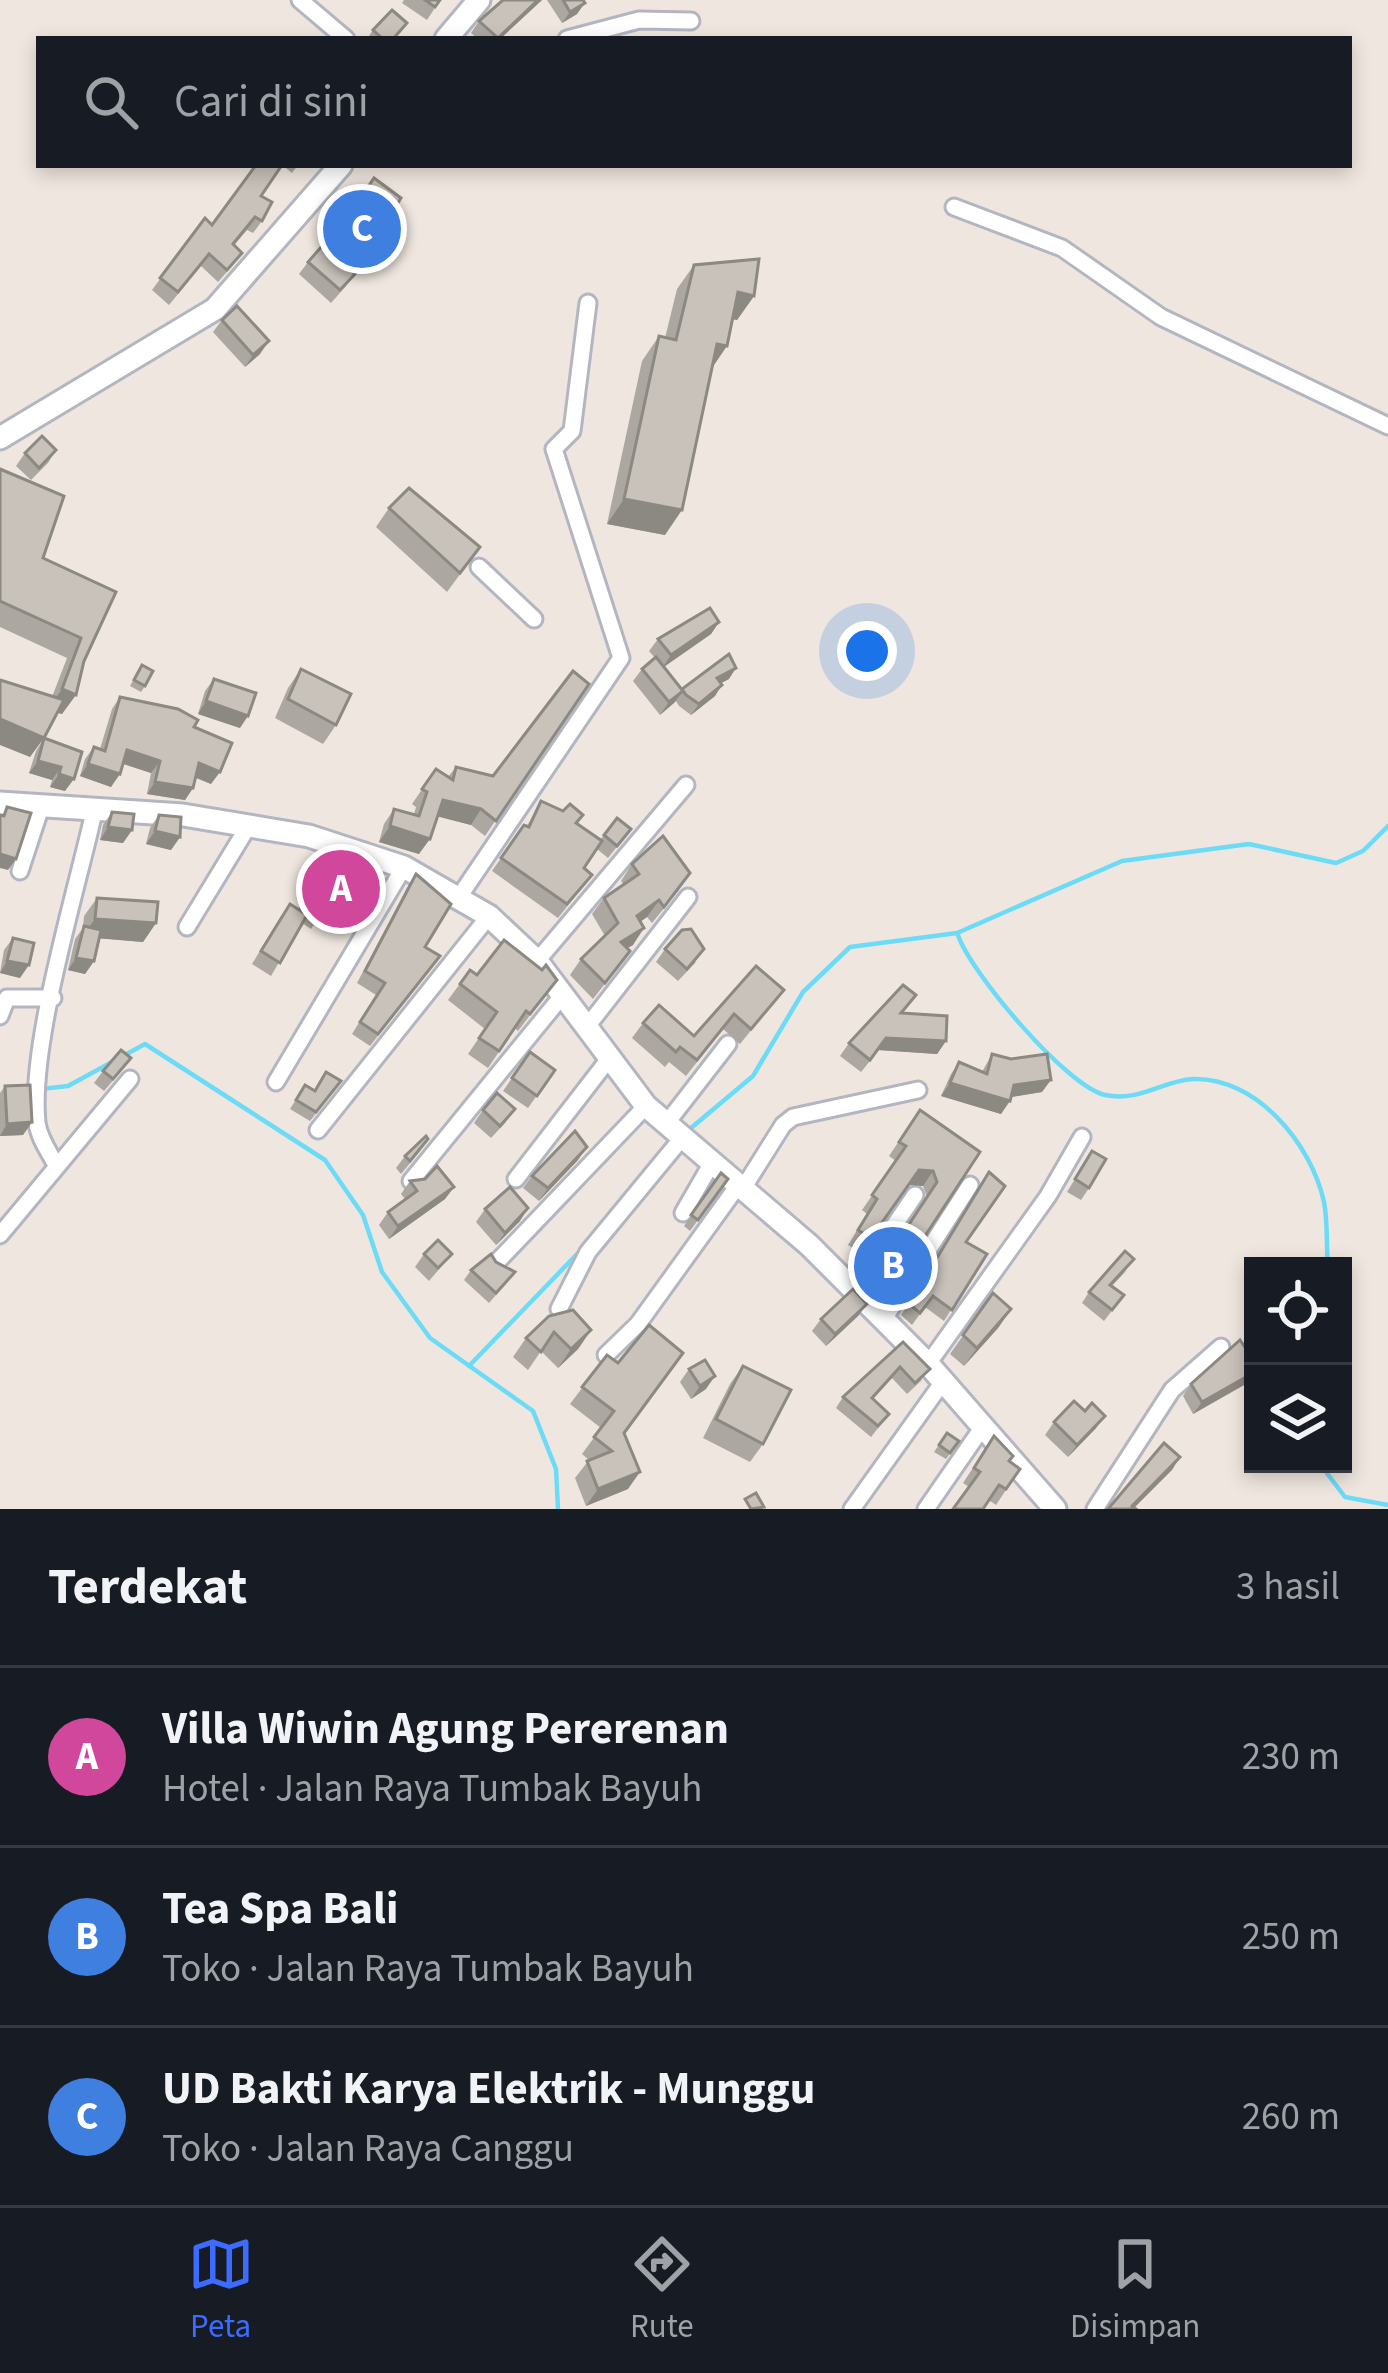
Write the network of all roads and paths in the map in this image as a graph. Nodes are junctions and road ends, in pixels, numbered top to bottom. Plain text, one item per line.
1 (300, 0) edge
2 (479, 0) edge
3 (692, 22) dead end
4 (342, 36) edge
5 (449, 36) edge
6 (578, 36) edge
7 (338, 168) edge
8 (955, 207) dead end
9 (588, 303) dead end
10 (1388, 425) edge
11 (0, 438) edge
12 (479, 567) edge
13 (534, 619) dead end
14 (686, 784) dead end
15 (0, 803) edge
16 (40, 807) junction
17 (94, 812) junction
18 (249, 825) junction
19 (404, 867) junction
20 (20, 871) dead end
21 (459, 897) junction
22 (688, 897) dead end
23 (489, 916) junction
24 (187, 926) dead end
25 (537, 961) junction
26 (562, 996) junction
27 (53, 998) junction
28 (0, 1016) edge
29 (586, 1028) junction
30 (728, 1044) dead end
31 (608, 1060) junction
32 (130, 1079) dead end
33 (276, 1082) dead end
34 (918, 1090) dead end
35 (646, 1106) junction
36 (318, 1130) dead end
37 (673, 1131) junction
38 (1082, 1137) dead end
39 (713, 1161) junction
40 (56, 1165) junction
41 (516, 1179) dead end
42 (411, 1181) edge
43 (741, 1185) junction
44 (970, 1185) edge
45 (915, 1195) edge
46 (683, 1213) dead end
47 (0, 1235) edge
48 (496, 1263) edge
49 (852, 1287) junction
50 (559, 1310) edge
51 (884, 1318) junction
52 (1221, 1347) dead end
53 (606, 1355) edge
54 (928, 1364) junction
55 (942, 1383) junction
56 (982, 1428) junction
57 (852, 1509) edge
58 (926, 1509) edge
59 (1055, 1509) edge
60 (1095, 1509) edge

1 - 4 street
2 - 5 street
3 - 6 street
7 - 11 street
8 - 10 street
9 - 21 street
12 - 13 street
14 - 25 street
15 - 16 street
16 - 17 street
16 - 20 street
17 - 18 street
17 - 27 street
18 - 19 street
18 - 24 street
19 - 21 street
19 - 33 street
21 - 23 street
22 - 29 street
23 - 25 street
23 - 36 street
25 - 26 street
26 - 29 street
26 - 42 street
27 - 28 street
27 - 40 street
29 - 31 street
30 - 37 street
31 - 35 street
31 - 41 street
32 - 40 street
34 - 43 street
35 - 37 street
35 - 48 street
37 - 39 street
37 - 50 street
38 - 54 street
39 - 43 street
39 - 46 street
40 - 47 street
43 - 49 street
43 - 53 street
44 - 51 street
45 - 49 street
49 - 51 street
51 - 54 street
52 - 60 street
54 - 55 street
55 - 56 street
55 - 57 street
56 - 58 street
56 - 59 street

